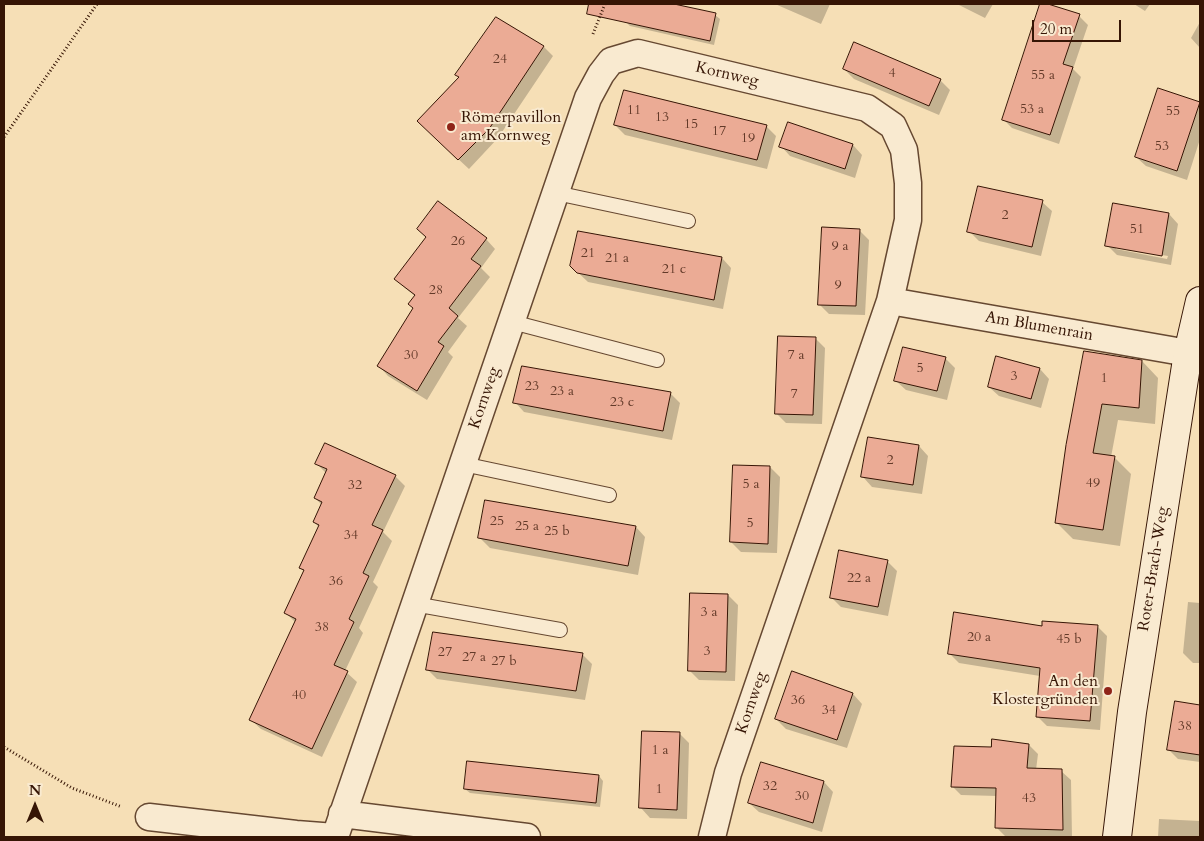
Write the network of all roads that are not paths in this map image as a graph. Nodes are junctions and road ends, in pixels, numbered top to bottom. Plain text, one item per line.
1 (556, 192) junction
2 (688, 221) dead end
3 (890, 301) junction
4 (1200, 301) edge
5 (512, 322) junction
6 (1188, 353) junction
7 (657, 360) dead end
8 (463, 464) junction
9 (609, 495) dead end
10 (414, 604) junction
11 (560, 630) dead end
12 (149, 817) road end
13 (337, 829) edge
14 (527, 837) edge
15 (712, 837) edge
16 (1117, 837) edge

1 - 2 lane
1 - 3 street, Kornweg
1 - 5 street, Kornweg
3 - 6 street, Am Blumenrain
3 - 15 street, Kornweg
4 - 6 street, Roter-Brach-Weg
5 - 7 lane
5 - 8 street, Kornweg
6 - 16 street, Roter-Brach-Weg
8 - 9 lane
8 - 10 street, Kornweg
10 - 11 lane
10 - 13 street, Kornweg
12 - 13 street
13 - 14 street

